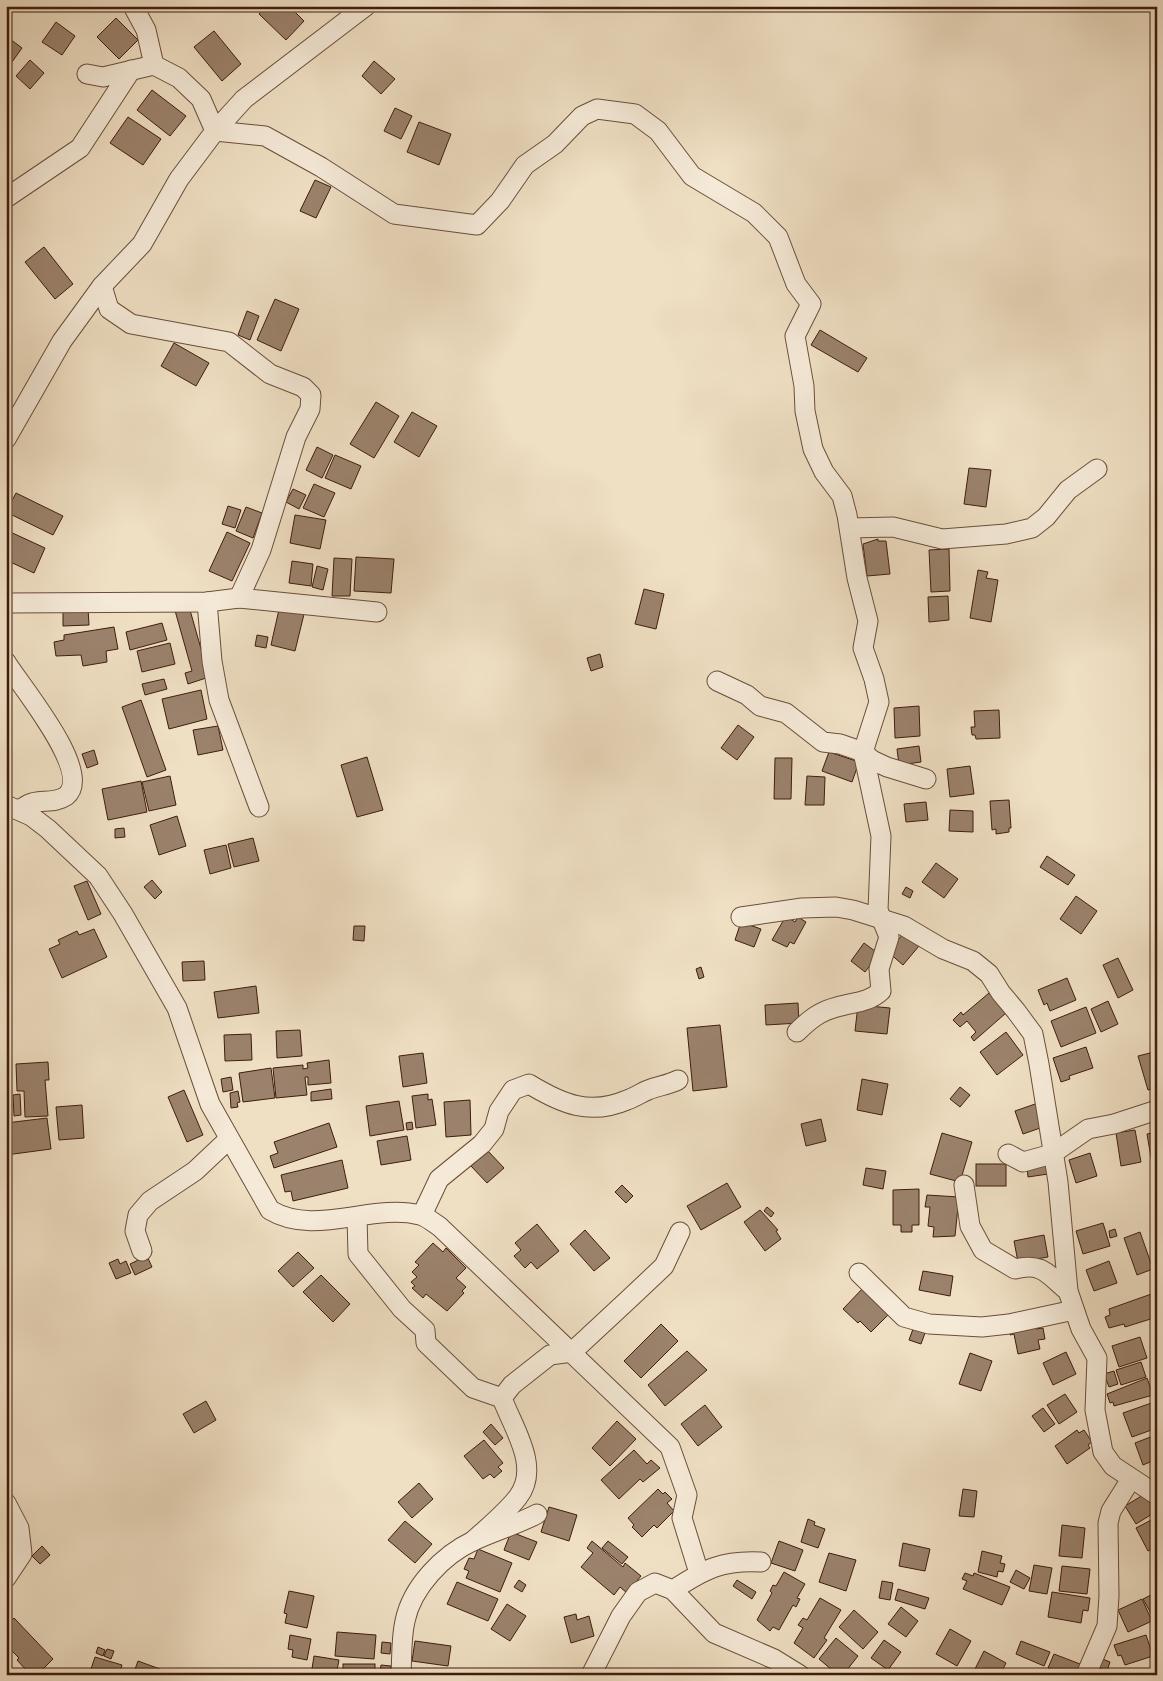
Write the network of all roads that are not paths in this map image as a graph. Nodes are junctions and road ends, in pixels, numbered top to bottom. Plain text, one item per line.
1 (134, 6) edge
2 (366, 6) edge
3 (154, 64) junction
4 (131, 70) junction
5 (87, 74) dead end
6 (215, 131) junction
7 (6, 198) edge
8 (102, 286) junction
9 (6, 439) edge
10 (1097, 469) dead end
11 (850, 528) junction
12 (239, 598) junction
13 (207, 602) junction
14 (6, 603) edge
15 (377, 612) dead end
16 (6, 662) edge
17 (717, 682) dead end
18 (863, 752) junction
19 (926, 779) dead end
20 (259, 807) dead end
21 (12, 808) edge
22 (741, 917) dead end
23 (880, 919) junction
24 (797, 1032) dead end
25 (678, 1080) dead end
26 (1157, 1110) edge
27 (229, 1139) junction
28 (1008, 1154) dead end
29 (1052, 1154) junction
30 (964, 1185) dead end
31 (422, 1215) junction
32 (357, 1217) junction
33 (680, 1232) dead end
34 (142, 1251) dead end
35 (860, 1273) dead end
36 (1068, 1291) junction
37 (1074, 1310) junction
38 (572, 1352) junction
39 (502, 1398) junction
40 (1130, 1480) junction
41 (1157, 1495) edge
42 (6, 1503) edge
43 (537, 1514) dead end
44 (473, 1540) junction
45 (761, 1562) dead end
46 (699, 1573) junction
47 (6, 1578) edge
48 (673, 1590) junction
49 (401, 1675) edge
50 (592, 1675) edge
51 (800, 1675) edge
52 (1086, 1675) edge

1 - 3 street
2 - 6 street
3 - 4 street
3 - 6 street
4 - 5 street
4 - 7 street
6 - 8 street
6 - 11 street
8 - 9 street
8 - 12 street
10 - 11 street
11 - 18 street
12 - 13 street
12 - 15 street
13 - 14 street
13 - 20 street
16 - 21 street
17 - 18 street
18 - 19 street
18 - 23 street
21 - 27 street
22 - 23 street
23 - 24 street
23 - 29 street
25 - 31 street
26 - 29 street
27 - 32 street
27 - 34 street
28 - 29 street
29 - 36 street
30 - 36 street
31 - 32 street
31 - 38 street
32 - 39 street
33 - 38 street
35 - 37 street
36 - 37 street
37 - 40 street
38 - 39 street
38 - 46 street
39 - 44 street
40 - 41 street
40 - 52 street
42 - 47 street
43 - 44 street
44 - 49 street
45 - 46 street
46 - 48 street
48 - 50 street
48 - 51 street

